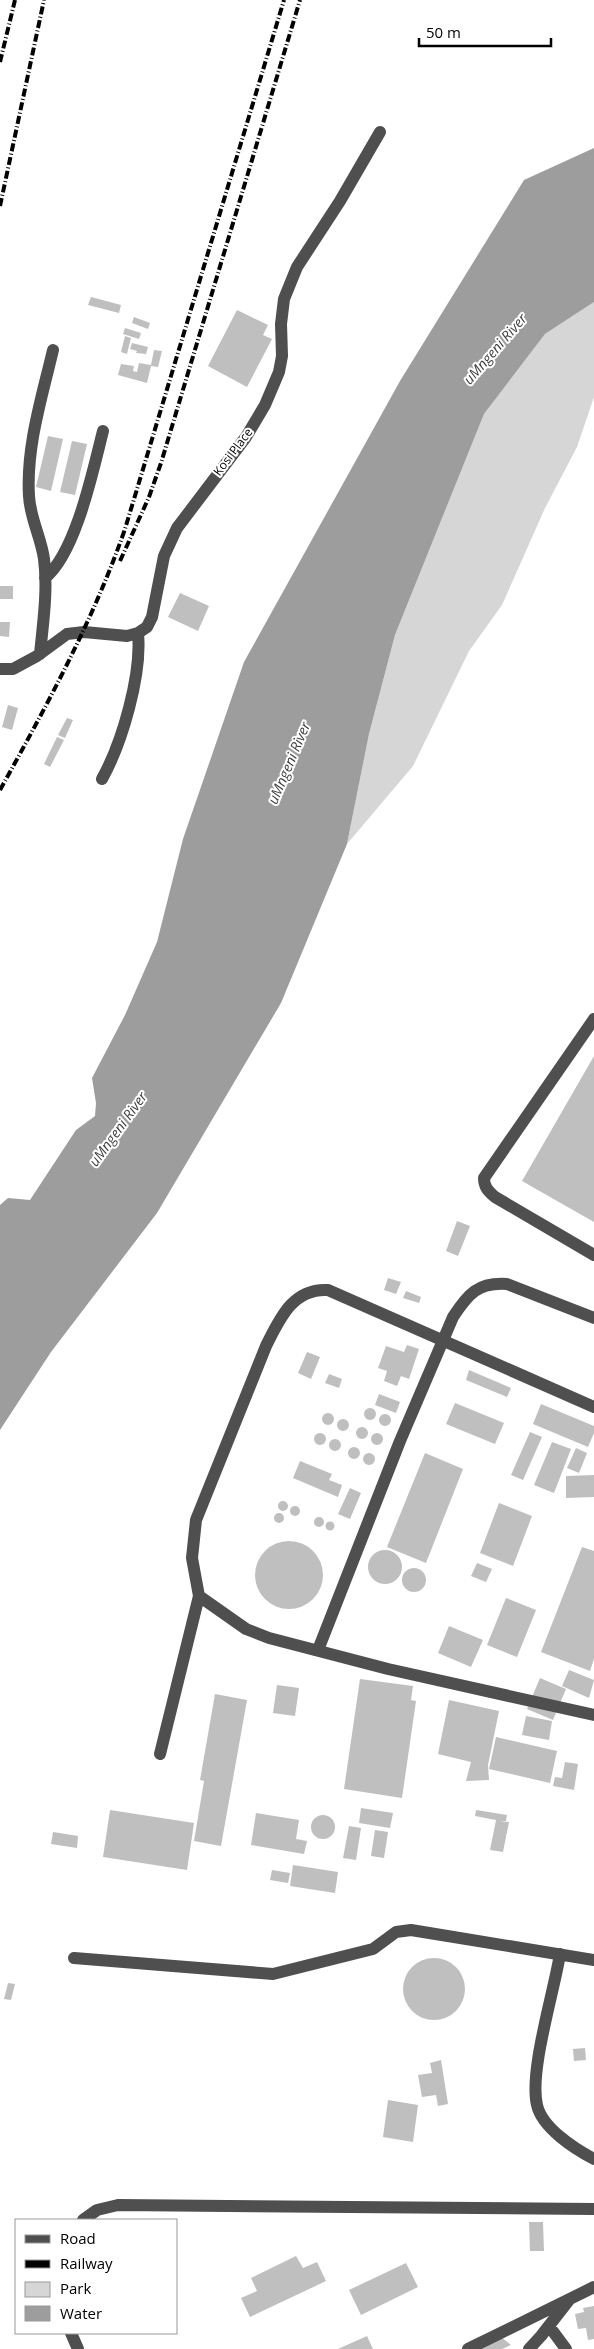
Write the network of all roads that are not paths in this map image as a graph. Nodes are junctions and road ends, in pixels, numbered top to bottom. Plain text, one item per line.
1 (380, 132) dead end
2 (53, 350) dead end
3 (103, 431) dead end
4 (44, 578) junction
5 (138, 633) junction
6 (40, 654) junction
7 (0, 669) edge
8 (102, 779) dead end
9 (594, 1019) edge
10 (594, 1255) edge
11 (594, 1318) edge
12 (443, 1340) junction
13 (594, 1407) edge
14 (199, 1596) junction
15 (318, 1650) junction
16 (594, 1715) edge
17 (160, 1754) dead end
18 (560, 1954) junction
19 (74, 1958) dead end
20 (594, 1960) edge
21 (594, 2160) edge
22 (594, 2209) edge
23 (85, 2219) edge
24 (594, 2287) edge
25 (570, 2298) junction
26 (549, 2326) junction
27 (71, 2334) edge
28 (78, 2349) edge
29 (468, 2349) edge
30 (528, 2349) edge
31 (566, 2349) edge

1 - 5 lane, Kosi Place
2 - 4 lane
3 - 4 lane
4 - 6 lane
5 - 6 lane
5 - 8 lane
6 - 7 lane
9 - 10 lane
11 - 12 lane
12 - 13 lane
12 - 14 lane
12 - 15 lane
14 - 15 lane
14 - 17 lane
15 - 16 lane
18 - 19 lane
18 - 20 lane
18 - 21 lane
22 - 23 lane
24 - 25 lane
25 - 26 lane
25 - 29 lane
26 - 30 lane
26 - 31 lane
27 - 28 lane

